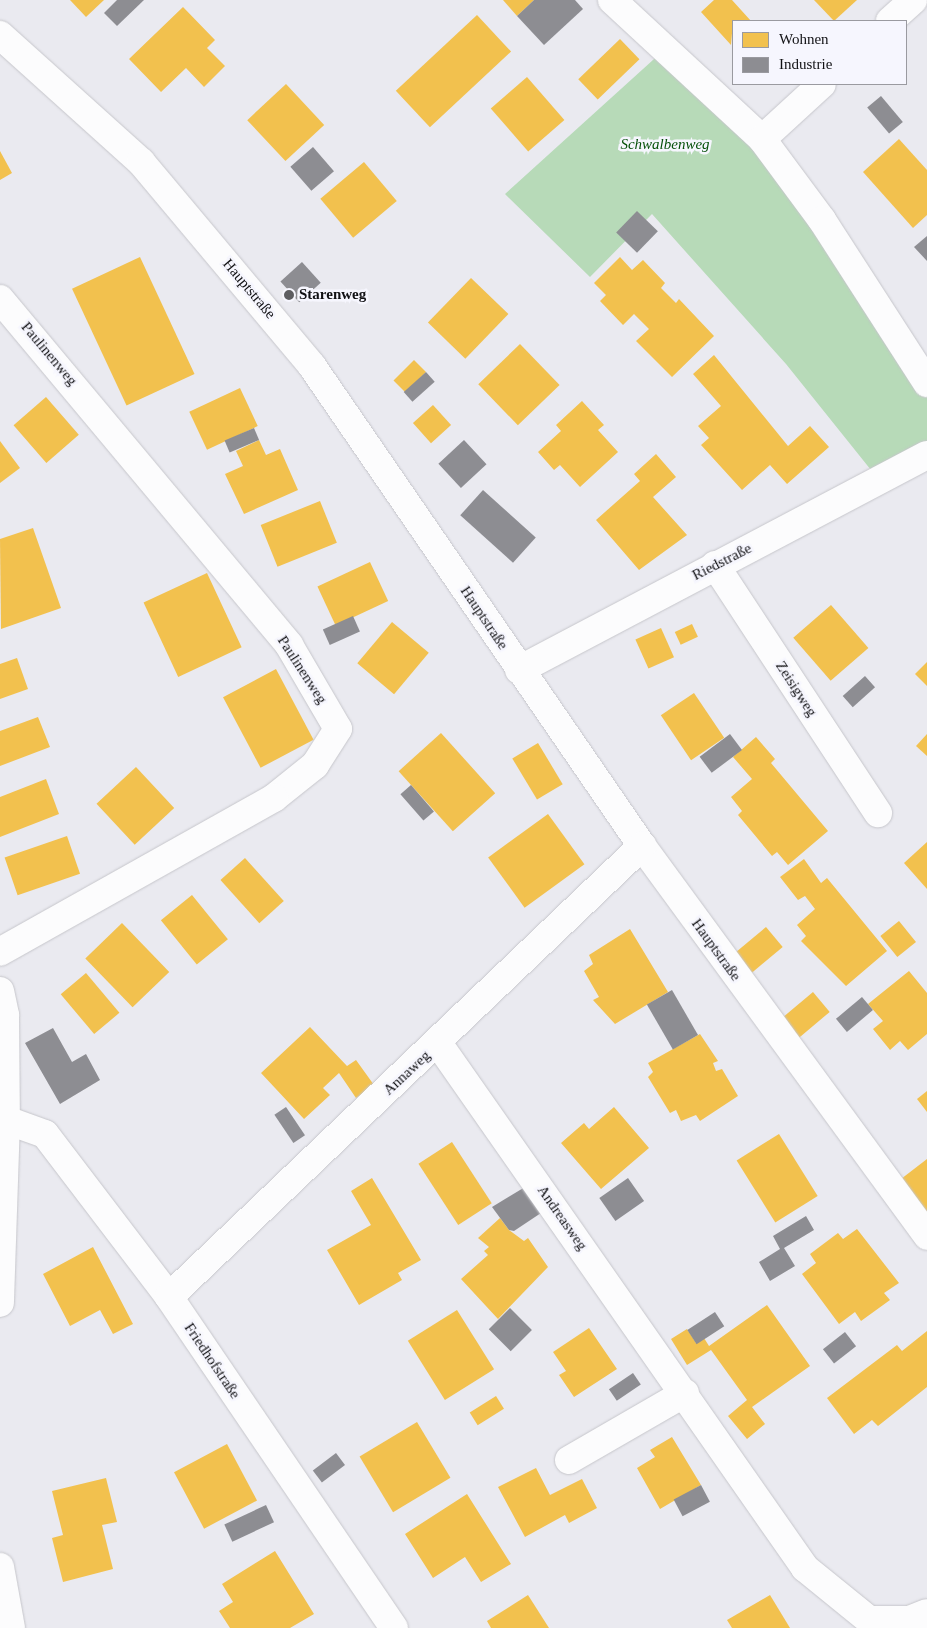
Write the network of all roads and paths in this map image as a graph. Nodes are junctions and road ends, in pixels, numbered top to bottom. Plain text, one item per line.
1 (612, 0) edge
2 (913, 0) edge
3 (891, 20) edge
4 (0, 36) edge
5 (821, 85) edge
6 (762, 139) junction
7 (0, 299) edge
8 (927, 382) edge
9 (927, 455) edge
10 (715, 565) junction
11 (518, 670) junction
12 (878, 813) dead end
13 (642, 846) junction
14 (0, 952) edge
15 (0, 991) edge
16 (438, 1043) junction
17 (6, 1120) junction
18 (927, 1236) edge
19 (169, 1297) junction
20 (0, 1303) edge
21 (685, 1393) junction
22 (569, 1460) dead end
23 (0, 1567) edge
24 (927, 1613) edge
25 (12, 1628) edge
26 (394, 1628) edge

1 - 6 street
2 - 3 street
4 - 11 street, Hauptstraße
5 - 6 street
6 - 8 street
7 - 14 street, Paulinenweg
9 - 10 street, Riedstraße
10 - 11 street, Riedstraße
10 - 12 street, Zeisigweg
11 - 13 street, Hauptstraße
13 - 16 street, Annaweg
13 - 18 street, Hauptstraße
15 - 17 street
16 - 19 street, Annaweg
16 - 21 street, Andreasweg
17 - 19 street, Friedhofstraße
17 - 20 street
19 - 26 street, Friedhofstraße
21 - 22 street
21 - 24 street, Andreasweg
23 - 25 street

